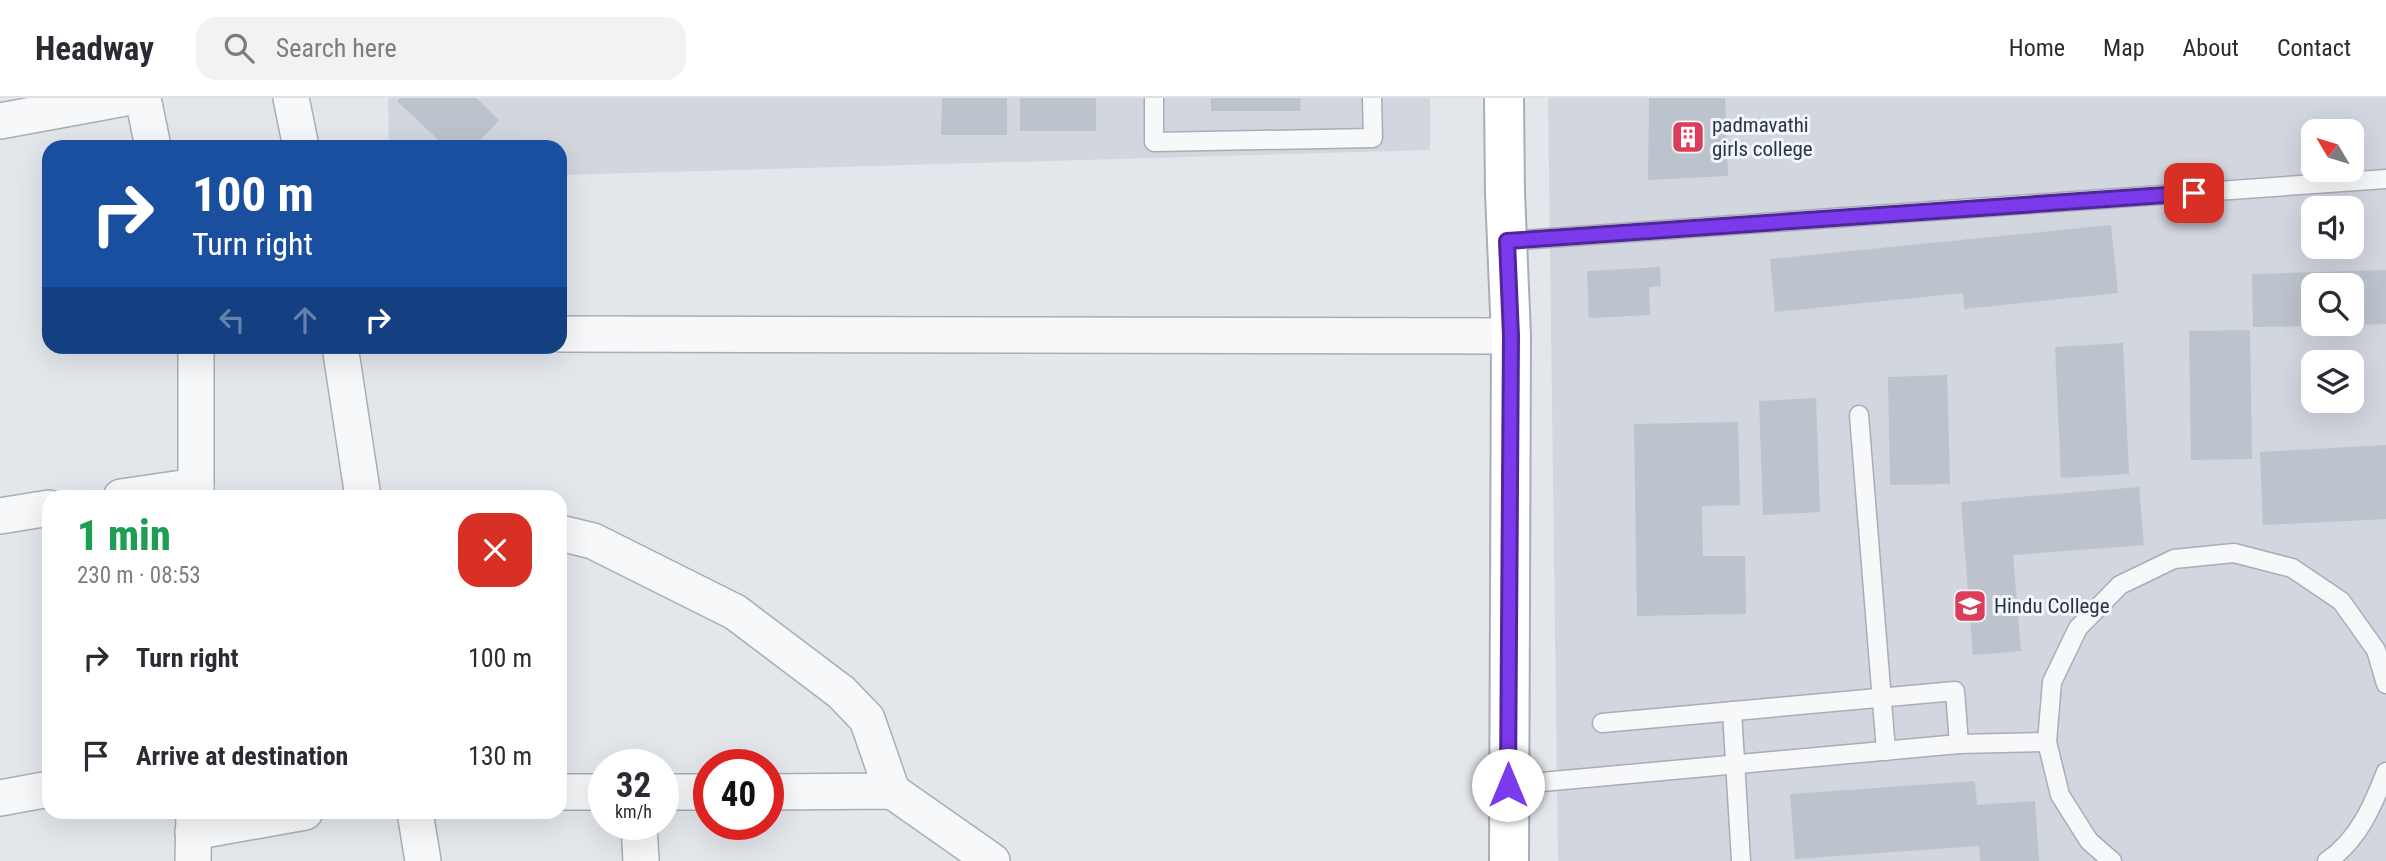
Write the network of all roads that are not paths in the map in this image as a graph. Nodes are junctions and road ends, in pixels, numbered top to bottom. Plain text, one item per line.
1 (125, 98) edge
2 (143, 98) edge
3 (292, 98) edge
4 (1154, 98) edge
5 (1372, 98) edge
6 (1504, 98) edge
7 (0, 121) edge
8 (152, 140) edge
9 (300, 140) edge
10 (2386, 179) edge
11 (1507, 241) junction
12 (567, 334) edge
13 (1511, 336) junction
14 (196, 354) edge
15 (341, 354) edge
16 (1859, 415) dead end
17 (196, 490) edge
18 (361, 490) edge
19 (42, 509) edge
20 (0, 516) edge
21 (567, 535) edge
22 (2386, 684) edge
23 (1882, 698) junction
24 (1732, 711) junction
25 (1602, 723) dead end
26 (2047, 742) junction
27 (1959, 744) junction
28 (1886, 751) junction
29 (1735, 764) junction
30 (2386, 772) edge
31 (1508, 785) junction
32 (42, 790) edge
33 (567, 792) edge
34 (588, 792) edge
35 (784, 792) edge
36 (892, 792) junction
37 (0, 799) edge
38 (271, 819) edge
39 (416, 819) edge
40 (193, 835) edge
41 (640, 840) edge
42 (423, 861) edge
43 (641, 861) edge
44 (992, 861) edge
45 (1509, 861) edge
46 (1741, 861) edge
47 (2112, 861) edge
48 (2327, 861) edge

1 - 7 street
2 - 8 street
3 - 9 street
4 - 5 lane
6 - 11 street
10 - 11 lane
11 - 13 street
12 - 13 street
13 - 31 street
14 - 17 street
15 - 18 street
16 - 23 lane
19 - 20 street
21 - 36 street
22 - 26 lane
23 - 24 lane
23 - 27 lane
23 - 28 lane
24 - 25 lane
24 - 29 lane
26 - 27 lane
26 - 47 lane
27 - 28 lane
28 - 29 lane
29 - 31 lane
29 - 46 lane
30 - 48 lane
31 - 45 street
32 - 37 street
33 - 34 street
35 - 36 street
36 - 44 street
38 - 40 street
39 - 42 street
41 - 43 street

